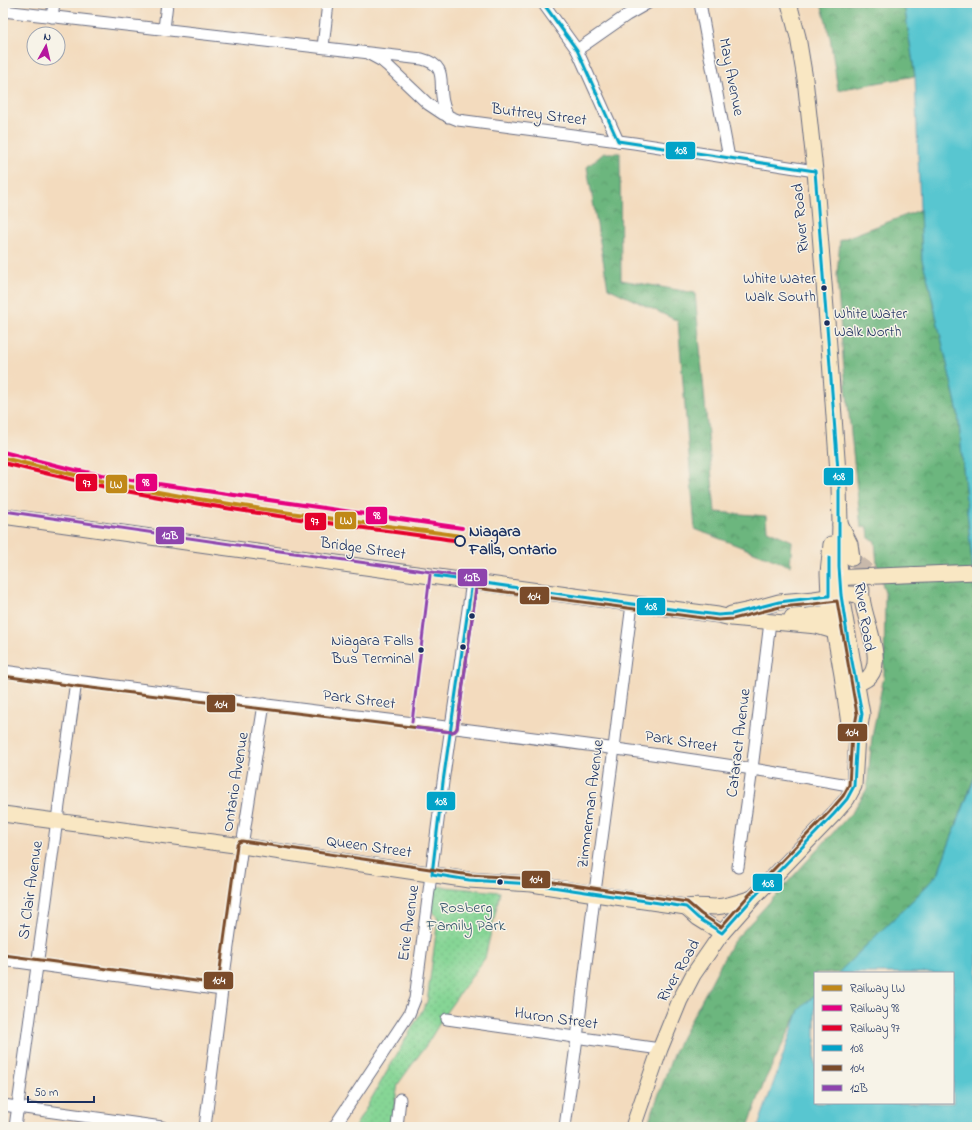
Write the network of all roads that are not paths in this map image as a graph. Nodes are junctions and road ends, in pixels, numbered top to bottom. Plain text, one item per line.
1 (54, 3) edge
2 (167, 3) edge
3 (328, 3) edge
4 (543, 3) edge
5 (648, 3) edge
6 (700, 3) edge
7 (789, 3) edge
8 (3, 11) edge
9 (52, 17) junction
10 (164, 29) junction
11 (323, 47) junction
12 (577, 50) junction
13 (363, 52) junction
14 (448, 117) junction
15 (618, 141) junction
16 (729, 158) junction
17 (815, 171) junction
18 (839, 504) junction
19 (3, 516) edge
20 (844, 560) junction
21 (977, 572) edge
22 (870, 575) junction
23 (834, 578) junction
24 (472, 582) junction
25 (835, 596) junction
26 (862, 600) junction
27 (632, 604) junction
28 (838, 611) junction
29 (718, 615) junction
30 (770, 622) junction
31 (834, 630) junction
32 (3, 671) edge
33 (842, 675) junction
34 (76, 681) junction
35 (857, 683) junction
36 (264, 704) junction
37 (452, 727) junction
38 (857, 734) junction
39 (614, 748) junction
40 (752, 769) junction
41 (854, 786) junction
42 (3, 814) edge
43 (56, 822) junction
44 (242, 846) junction
45 (738, 868) dead end
46 (432, 874) junction
47 (595, 894) junction
48 (753, 898) junction
49 (686, 906) junction
50 (722, 933) junction
51 (3, 960) edge
52 (37, 965) junction
53 (222, 990) junction
54 (447, 1019) dead end
55 (577, 1038) junction
56 (660, 1049) junction
57 (400, 1100) dead end
58 (3, 1105) edge
59 (17, 1107) junction
60 (15, 1127) edge
61 (162, 1127) edge
62 (206, 1127) edge
63 (334, 1127) edge
64 (397, 1127) edge
65 (565, 1127) edge
66 (633, 1127) edge

1 - 9 street
2 - 10 street
3 - 11 street
4 - 12 street
5 - 12 street
6 - 16 street, May Avenue
7 - 17 main road, River Road
8 - 9 street, Buttrey Street
9 - 10 street, Buttrey Street
10 - 11 street, Buttrey Street
11 - 13 street, Buttrey Street
12 - 15 street
13 - 14 street, Buttrey Street
13 - 14 street, Buttrey Street
14 - 15 street, Buttrey Street
15 - 16 street, Buttrey Street
16 - 17 street, Buttrey Street
17 - 18 main road, River Road
18 - 20 main road, River Road
18 - 20 main road, River Road
19 - 24 main road, Bridge Street
20 - 23 main road, River Road
21 - 22 main road
22 - 23 main road
22 - 26 main road
23 - 25 main road, River Road
24 - 27 main road, Bridge Street
24 - 37 street, Erie Avenue
25 - 26 main road, Bridge Street
25 - 28 main road, River Road
25 - 29 main road, Bridge Street
26 - 35 main road
27 - 29 main road, Bridge Street
27 - 39 street, Zimmerman Avenue
28 - 30 main road
28 - 31 main road, River Road
28 - 35 main road, River Road
29 - 30 main road, Bridge Street
30 - 31 main road, Bridge Street
30 - 40 street, Cataract Avenue
31 - 33 main road, River Road
32 - 34 street, Park Street
33 - 35 main road
33 - 38 main road, River Road
34 - 36 street, Park Street
34 - 43 street, St Clair Avenue
35 - 38 main road, River Road
36 - 37 street, Park Street
36 - 44 street, Ontario Avenue
37 - 39 street, Park Street
37 - 46 street, Erie Avenue
38 - 41 main road, River Road
39 - 40 street, Park Street
39 - 47 street, Zimmerman Avenue
40 - 41 street, Park Street
40 - 45 street, Cataract Avenue
41 - 48 main road, River Road
42 - 43 main road, Queen Street
43 - 44 main road, Queen Street
43 - 52 street, St Clair Avenue
44 - 46 main road, Queen Street
44 - 53 street, Ontario Avenue
46 - 47 main road, Queen Street
46 - 63 street, Erie Avenue
47 - 49 main road, Queen Street
47 - 55 street, Zimmerman Avenue
48 - 49 main road, Queen Street
48 - 50 main road, River Road
49 - 50 main road
50 - 56 main road, River Road
51 - 52 street
52 - 53 street
52 - 59 street, St Clair Avenue
53 - 62 street, Ontario Avenue
54 - 55 street, Huron Street
55 - 56 street, Huron Street
55 - 65 street, Zimmerman Avenue
56 - 66 main road, River Road
57 - 64 street
58 - 59 street
59 - 60 street, St Clair Avenue
59 - 61 street

